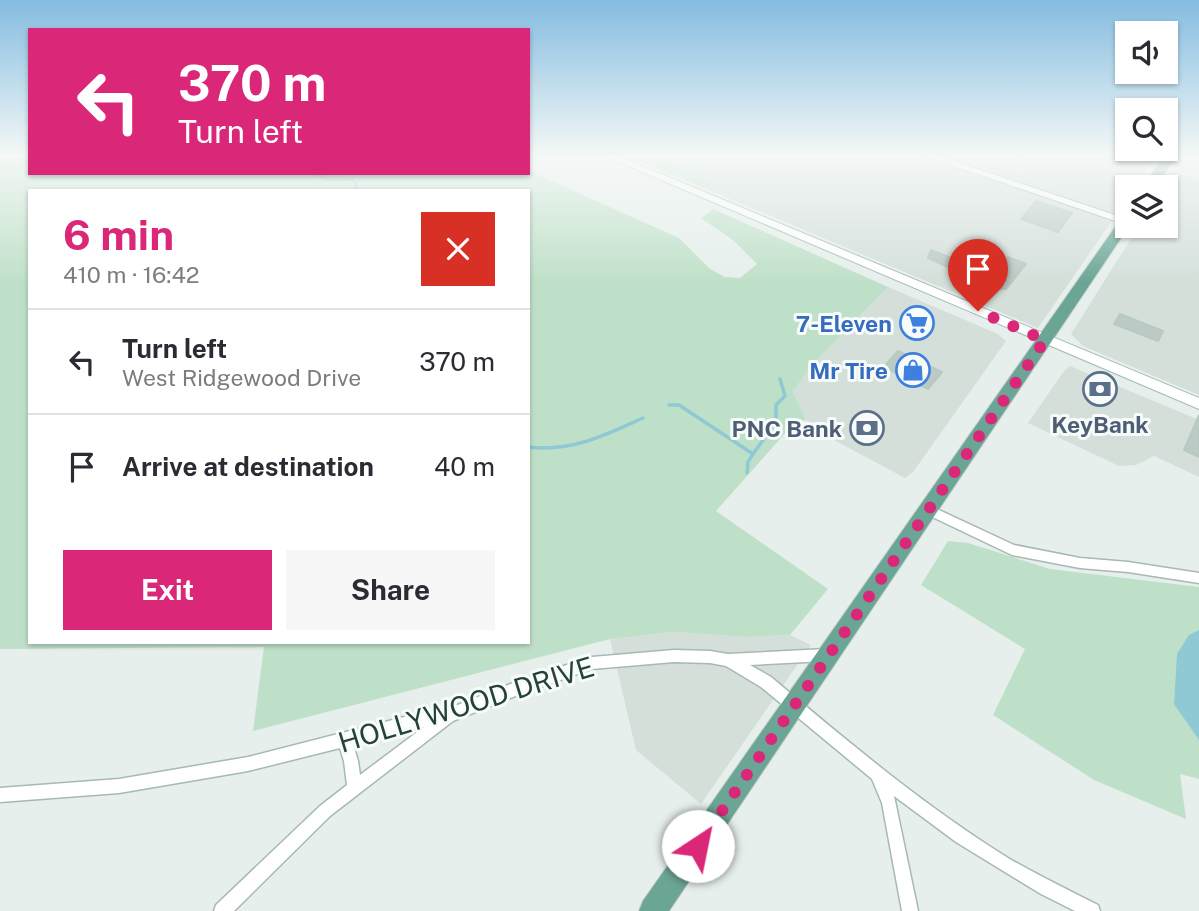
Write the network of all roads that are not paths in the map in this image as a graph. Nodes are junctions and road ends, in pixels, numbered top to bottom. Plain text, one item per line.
1 (711, 199) edge
2 (1059, 199) edge
3 (1115, 217) edge
4 (1115, 237) edge
5 (1045, 340) junction
6 (1199, 404) edge
7 (926, 509) junction
8 (1199, 578) edge
9 (829, 655) junction
10 (727, 660) junction
11 (794, 706) junction
12 (450, 715) junction
13 (345, 741) junction
14 (875, 775) junction
15 (354, 786) junction
16 (0, 795) edge
17 (222, 911) edge
18 (653, 911) edge
19 (911, 911) edge
20 (1092, 911) edge

1 - 5 main road
2 - 3 main road
4 - 5 main road
5 - 6 main road
5 - 7 main road
7 - 8 street
7 - 9 main road
9 - 10 street
9 - 11 main road
10 - 11 street, HOLLYWOOD DRIVE
10 - 12 street, HOLLYWOOD DRIVE
11 - 14 street, HOLLYWOOD DRIVE
11 - 18 main road
12 - 13 street, HOLLYWOOD DRIVE
12 - 15 street
13 - 15 street
13 - 16 street, HOLLYWOOD DRIVE
14 - 19 street
14 - 20 street, HOLLYWOOD DRIVE
15 - 17 street

